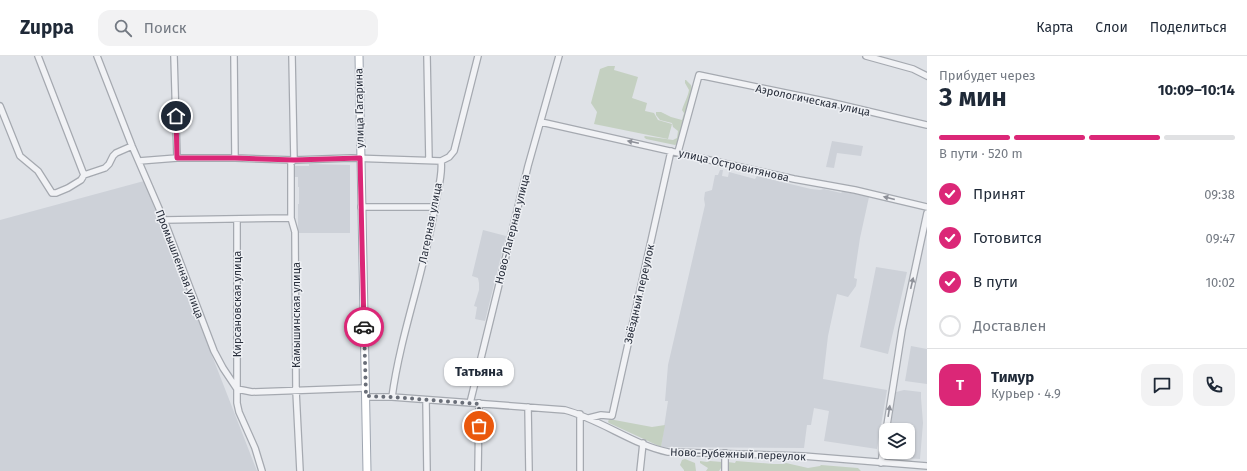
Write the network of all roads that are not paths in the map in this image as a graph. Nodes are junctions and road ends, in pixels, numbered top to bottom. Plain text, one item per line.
1 (38, 56) edge
2 (97, 56) edge
3 (174, 56) edge
4 (234, 56) edge
5 (292, 56) edge
6 (359, 56) edge
7 (428, 56) edge
8 (478, 56) edge
9 (559, 56) edge
10 (866, 56) edge
11 (927, 76) edge
12 (0, 106) edge
13 (541, 122) junction
14 (927, 125) edge
15 (132, 146) junction
16 (671, 151) junction
17 (678, 152) junction
18 (177, 158) junction
19 (235, 158) junction
20 (360, 158) junction
21 (294, 160) junction
22 (429, 160) junction
23 (139, 161) junction
24 (441, 161) junction
25 (84, 175) junction
26 (361, 207) junction
27 (435, 207) junction
28 (927, 207) edge
29 (927, 213) edge
30 (291, 218) junction
31 (237, 219) junction
32 (164, 220) junction
33 (365, 388) junction
34 (237, 389) junction
35 (296, 391) junction
36 (366, 396) junction
37 (392, 397) junction
38 (426, 400) junction
39 (470, 403) junction
40 (479, 404) junction
41 (528, 407) junction
42 (580, 414) junction
43 (590, 418) junction
44 (643, 443) junction
45 (725, 453) junction
46 (880, 463) junction
47 (927, 466) edge
48 (262, 471) edge
49 (300, 471) edge
50 (367, 471) edge
51 (427, 471) edge
52 (478, 471) edge
53 (529, 471) edge
54 (580, 471) edge
55 (640, 471) edge
56 (725, 471) edge

1 - 25 street
2 - 15 street, Промышленная улица
3 - 18 street
4 - 19 street
5 - 21 street, Камышинская улица
6 - 20 main road, улица Гагарина
7 - 22 street
8 - 24 street
9 - 13 street, Ново-Лагерная улица
10 - 11 street
12 - 25 street
16 -> 13 street, улица Островитянова
13 - 39 street, Ново-Лагерная улица
14 - 17 street, Аэрологическая улица
15 - 23 street, Промышленная улица
15 - 25 street
16 - 17 street, улица Островитянова
16 - 43 street, Звёздный переулок
28 -> 17 street, улица Островитянова
18 - 19 street
18 - 23 street
19 - 21 street
20 - 21 street
20 - 22 street
20 - 26 main road, улица Гагарина
21 - 30 street, Камышинская улица
22 - 24 street
23 - 32 street, Промышленная улица
24 - 27 street, Лагерная улица
26 - 27 street
26 - 33 main road, улица Гагарина
27 - 37 street, Лагерная улица
46 -> 29 street
30 - 31 street
30 - 35 street, Камышинская улица
31 - 32 street
31 - 34 street, Кирсановская улица
32 - 34 street, Промышленная улица
33 - 35 street
33 - 36 main road, улица Гагарина
34 - 35 street
34 - 48 street, Промышленная улица
35 - 49 street, Камышинская улица
36 - 37 street, Ново-Рубежный переулок
36 - 50 main road, улица Гагарина
37 - 38 street, Ново-Рубежный переулок
38 - 39 street, Ново-Рубежный переулок
38 - 51 street
39 - 40 street, Ново-Рубежный переулок
40 - 41 street, Ново-Рубежный переулок
40 - 52 street
41 - 42 street, Ново-Рубежный переулок
41 - 53 street
42 - 43 street, Ново-Рубежный переулок
42 - 54 street
43 - 44 street, Ново-Рубежный переулок
44 - 45 street, Ново-Рубежный переулок
44 - 55 street
45 - 46 street, Ново-Рубежный переулок
45 - 56 street
46 - 47 street, Ново-Рубежный переулок

